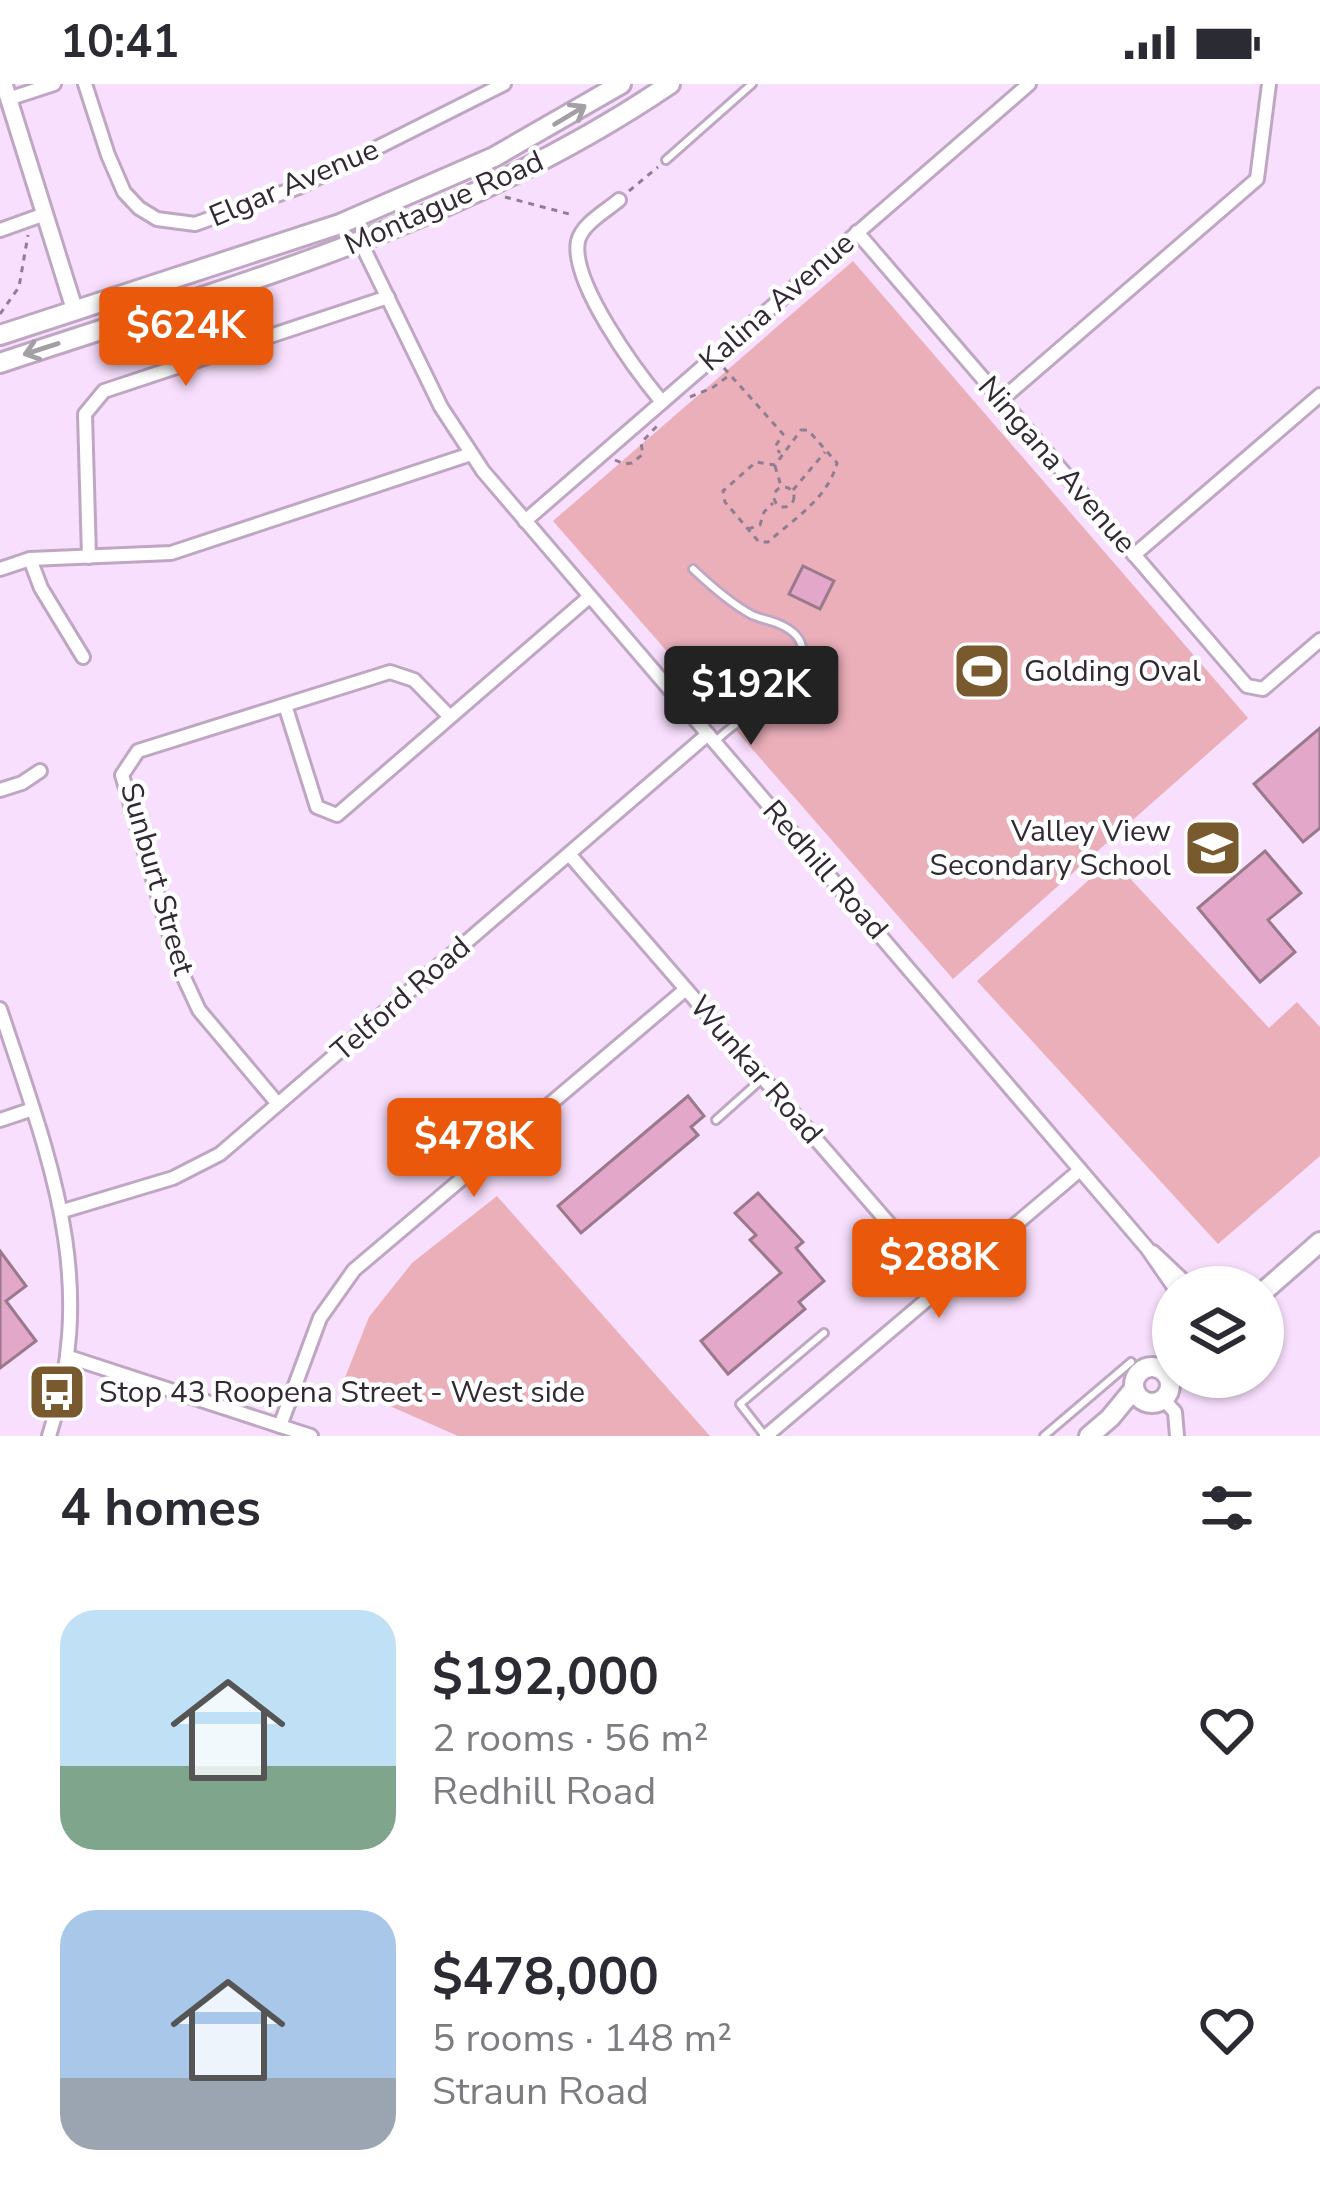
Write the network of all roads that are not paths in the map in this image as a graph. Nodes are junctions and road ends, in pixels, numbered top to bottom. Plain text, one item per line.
1 (54, 84) edge
2 (85, 84) edge
3 (504, 84) edge
4 (621, 84) edge
5 (670, 84) edge
6 (752, 84) edge
7 (1029, 84) edge
8 (1269, 84) edge
9 (6, 92) edge
10 (666, 160) road end
11 (619, 200) road end
12 (46, 214) junction
13 (351, 220) junction
14 (0, 230) edge
15 (857, 232) junction
16 (361, 243) junction
17 (388, 297) junction
18 (76, 310) junction
19 (0, 335) edge
20 (82, 336) junction
21 (0, 363) edge
22 (1320, 395) edge
23 (1001, 400) junction
24 (662, 409) junction
25 (471, 454) junction
26 (525, 521) junction
27 (1135, 555) junction
28 (89, 557) junction
29 (30, 559) junction
30 (0, 569) edge
31 (693, 569) dead end
32 (588, 598) junction
33 (1318, 646) edge
34 (83, 657) dead end
35 (285, 705) junction
36 (450, 717) junction
37 (711, 738) junction
38 (40, 771) dead end
39 (0, 790) edge
40 (569, 854) junction
41 (686, 989) junction
42 (0, 1010) edge
43 (763, 1078) junction
44 (278, 1104) junction
45 (33, 1109) junction
46 (0, 1120) edge
47 (716, 1120) dead end
48 (1080, 1170) junction
49 (64, 1210) junction
50 (1320, 1242) edge
51 (1148, 1248) junction
52 (1160, 1266) edge
53 (1167, 1266) edge
54 (1284, 1274) edge
55 (943, 1286) junction
56 (824, 1333) dead end
57 (69, 1357) junction
58 (1131, 1362) dead end
59 (1152, 1389) edge
60 (1167, 1398) edge
61 (280, 1426) junction
62 (49, 1436) edge
63 (311, 1436) edge
64 (766, 1436) edge
65 (1044, 1436) edge
66 (1089, 1436) edge
67 (1177, 1436) edge

1 - 9 street
2 - 3 street, Elgar Avenue
13 -> 4 main road, Montague Road
5 - 16 main road, Montague Road
6 - 10 lane
7 - 15 street, Kalina Avenue
8 - 23 street
9 - 12 street
11 - 24 street
12 - 14 street
12 - 18 street
13 - 16 main road
13 - 18 main road, Montague Road
15 - 23 street, Ningana Avenue
15 - 24 street, Kalina Avenue
16 - 17 street, Redhill Road
16 - 20 main road, Montague Road
17 - 25 street, Redhill Road
17 - 28 street
18 - 19 main road, Montague Road
18 - 20 main road
20 -> 21 main road, Montague Road
22 - 27 street
23 - 27 street, Ningana Avenue
24 - 26 street, Kalina Avenue
25 - 26 street, Redhill Road
25 - 28 street
26 - 32 street, Redhill Road
27 - 33 street, Ningana Avenue
28 - 29 street
29 - 30 street
29 - 34 street
31 - 37 lane
32 - 36 street
32 - 37 street, Redhill Road
35 - 36 street, Sunburt Street
35 - 36 street
35 - 44 street, Sunburt Street
37 - 40 street, Telford Road
37 - 48 street, Redhill Road
38 - 39 street
40 - 41 street, Wunkar Road
40 - 44 street, Telford Road
41 - 43 street, Wunkar Road
41 - 61 street
42 - 45 street
43 - 47 lane
43 - 55 street, Wunkar Road
44 - 49 street, Telford Road
45 - 46 street
45 - 49 street
48 - 51 street, Redhill Road
48 - 55 street
49 - 57 street
50 - 54 main road
51 - 52 street, Redhill Road
51 - 53 street, Redhill Road
55 - 64 street
56 - 64 lane
57 - 61 street
57 - 62 street
58 - 65 lane
59 - 66 main road
60 - 67 street
61 - 63 street

